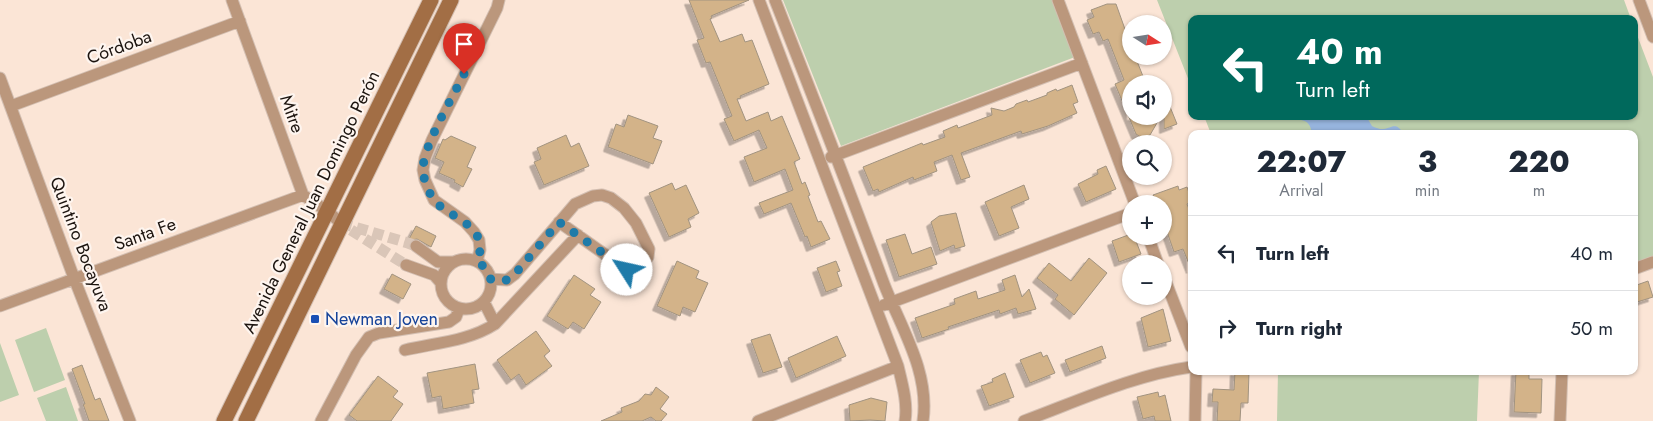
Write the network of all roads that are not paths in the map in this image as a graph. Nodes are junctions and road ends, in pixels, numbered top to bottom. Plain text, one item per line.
1 (232, 0) edge
2 (431, 0) edge
3 (451, 0) edge
4 (499, 0) edge
5 (759, 0) edge
6 (775, 0) edge
7 (1058, 0) edge
8 (1639, 0) edge
9 (240, 21) junction
10 (1653, 37) edge
11 (1082, 63) junction
12 (0, 78) edge
13 (10, 106) junction
14 (836, 155) junction
15 (820, 161) junction
16 (303, 195) junction
17 (1132, 195) edge
18 (327, 212) junction
19 (1122, 217) edge
20 (559, 222) junction
21 (341, 224) junction
22 (578, 235) junction
23 (416, 246) tunnel mouth
24 (477, 261) junction
25 (454, 262) junction
26 (1653, 262) edge
27 (406, 265) tunnel mouth
28 (1638, 268) edge
29 (74, 278) junction
30 (491, 280) junction
31 (441, 282) junction
32 (1172, 297) edge
33 (484, 302) junction
34 (891, 302) junction
35 (0, 306) edge
36 (876, 308) junction
37 (460, 309) junction
38 (495, 324) junction
39 (1188, 338) edge
40 (405, 350) dead end
41 (898, 366) junction
42 (1188, 367) edge
43 (1196, 375) edge
44 (1562, 375) edge
45 (130, 421) edge
46 (224, 421) edge
47 (246, 421) edge
48 (322, 421) edge
49 (758, 421) edge
50 (905, 421) edge
51 (923, 421) edge
52 (1024, 421) edge
53 (1195, 421) edge
54 (1560, 421) edge

1 - 9 street, Mitre
2 - 18 main road, Avenida General Juan Domingo Perón
3 - 21 main road, Avenida General Juan Domingo Perón
4 - 24 street
5 - 15 street
6 - 14 street
7 - 11 street
8 - 10 street
9 - 13 street, Córdoba
9 - 16 street, Mitre
11 - 14 street
11 - 17 street
12 - 13 street, Quintino Bocayuva
13 - 29 street, Quintino Bocayuva
14 - 15 street
14 - 34 street
15 - 36 street
16 - 18 street
16 - 29 street, Santa Fe
18 - 21 street
18 - 46 main road, Avenida General Juan Domingo Perón
19 - 34 street
20 - 22 street
20 - 22 street
20 - 30 street
21 - 47 main road, Avenida General Juan Domingo Perón
22 - 38 street
23 - 25 street
24 - 25 street
24 - 30 street
25 - 31 street
26 - 28 street
27 - 31 street
29 - 35 street, Santa Fe
29 - 45 street, Quintino Bocayuva
30 - 33 street
31 - 37 street
32 - 39 street
33 - 37 street
33 - 38 street
34 - 36 street
34 - 51 street
36 - 41 street
37 - 48 street
38 - 40 street
41 - 49 street
41 - 50 street
42 - 52 street
43 - 53 street
44 - 54 street

